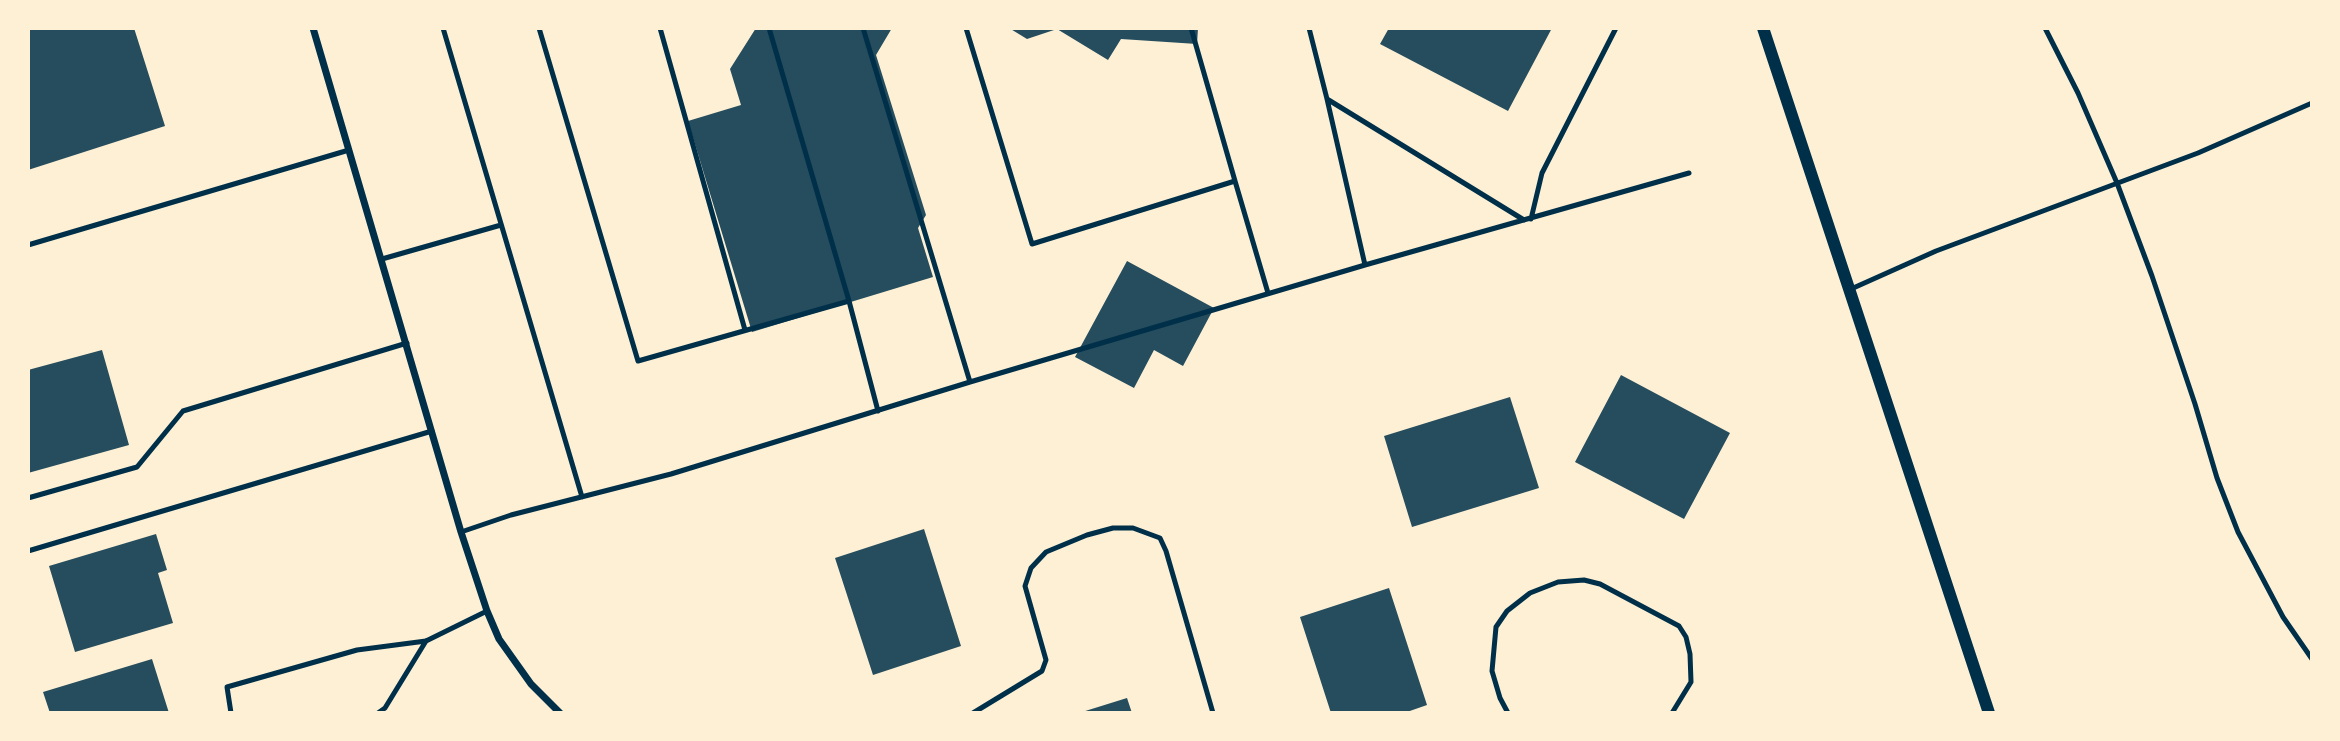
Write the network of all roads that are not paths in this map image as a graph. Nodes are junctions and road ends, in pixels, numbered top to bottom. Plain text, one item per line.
1 (313, 28) edge
2 (443, 28) edge
3 (540, 28) edge
4 (660, 28) edge
5 (769, 28) edge
6 (863, 28) edge
7 (966, 28) edge
8 (1191, 28) edge
9 (1309, 28) edge
10 (1616, 28) edge
11 (1763, 28) edge
12 (2045, 28) edge
13 (1327, 99) junction
14 (2312, 103) edge
15 (349, 150) junction
16 (1689, 173) dead end
17 (1235, 181) junction
18 (2117, 183) junction
19 (1528, 220) junction
20 (501, 225) junction
21 (28, 245) edge
22 (382, 260) junction
23 (1365, 265) junction
24 (1849, 290) junction
25 (1268, 293) junction
26 (849, 301) junction
27 (745, 330) junction
28 (407, 343) junction
29 (970, 382) junction
30 (878, 411) junction
31 (432, 431) junction
32 (582, 497) junction
33 (28, 498) edge
34 (461, 532) junction
35 (28, 551) edge
36 (487, 611) junction
37 (426, 641) junction
38 (2312, 659) edge
39 (232, 713) edge
40 (378, 713) edge
41 (560, 713) edge
42 (973, 713) edge
43 (1213, 713) edge
44 (1508, 713) edge
45 (1672, 713) edge
46 (1989, 713) edge

1 - 15 street
2 - 20 lane
3 - 27 lane
4 - 27 lane
5 - 26 lane
6 - 29 lane
7 - 17 lane
8 - 17 lane
9 - 13 lane
10 - 19 lane
11 - 24 street
12 - 18 lane
13 - 19 lane
13 - 23 lane
14 - 18 lane
15 - 21 lane
15 - 22 street
16 - 19 lane
17 - 25 lane
18 - 24 lane
18 - 38 lane
19 - 23 lane
20 - 22 lane
20 - 32 lane
22 - 28 street
23 - 25 lane
24 - 46 street
25 - 29 lane
26 - 27 lane
26 - 30 lane
28 - 31 street
28 - 33 lane
29 - 30 lane
30 - 32 lane
31 - 34 street
31 - 35 lane
32 - 34 lane
34 - 36 street
36 - 37 lane
36 - 41 street
37 - 39 lane
37 - 40 lane
42 - 43 lane
44 - 45 lane

